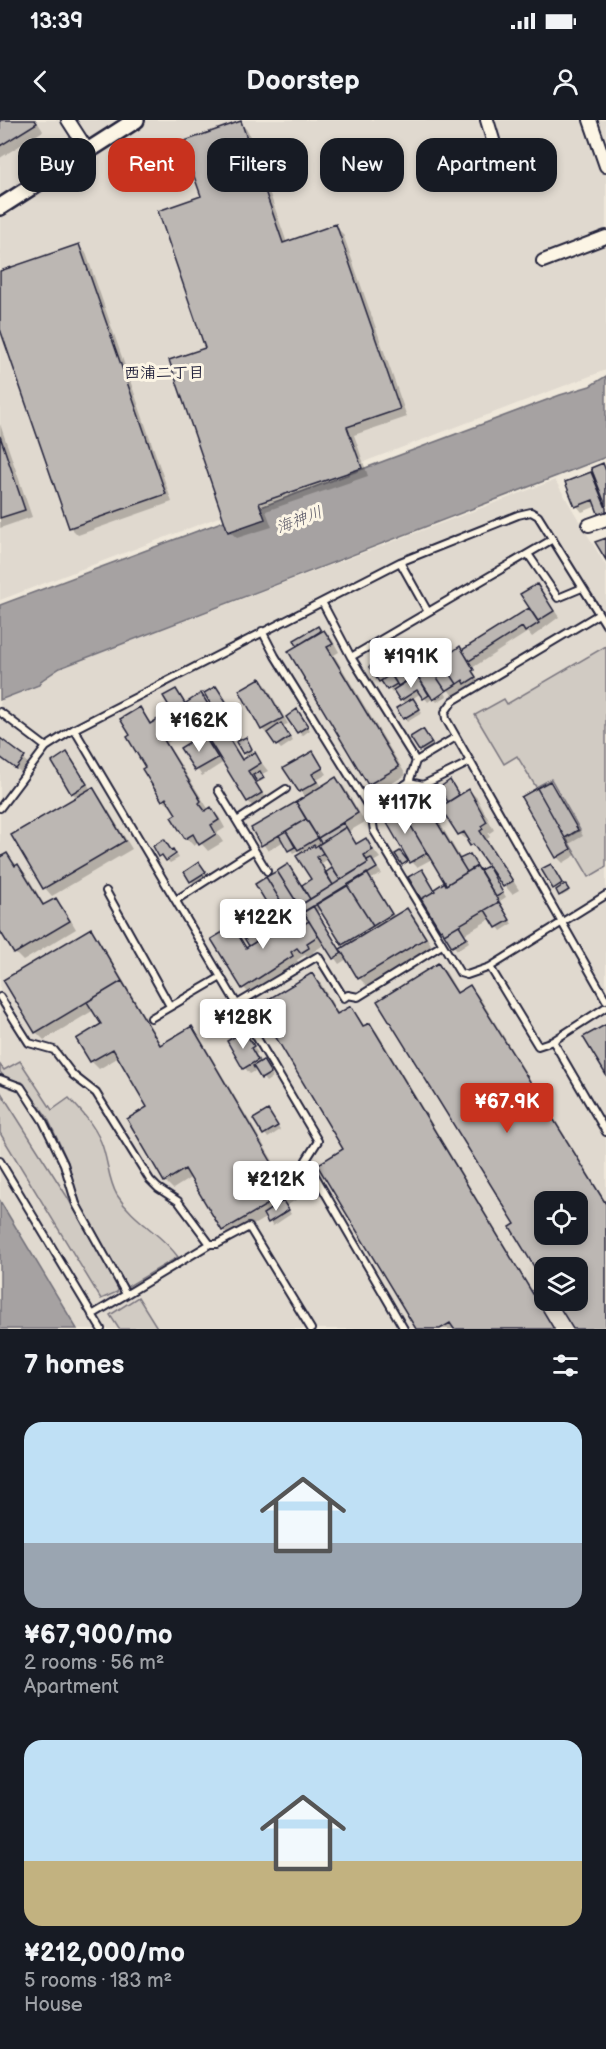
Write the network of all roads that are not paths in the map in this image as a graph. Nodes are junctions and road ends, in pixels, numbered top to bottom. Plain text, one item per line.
1 (68, 120) edge
2 (136, 120) edge
3 (488, 120) edge
4 (590, 120) edge
5 (80, 138) edge
6 (493, 138) edge
7 (96, 146) edge
8 (606, 166) edge
9 (24, 192) edge
10 (0, 207) edge
11 (606, 237) edge
12 (543, 261) dead end
13 (606, 519) edge
14 (589, 525) dead end
15 (553, 539) junction
16 (528, 554) junction
17 (400, 562) junction
18 (582, 588) junction
19 (322, 602) junction
20 (428, 612) junction
21 (599, 614) junction
22 (606, 626) edge
23 (262, 631) junction
24 (351, 657) junction
25 (0, 712) edge
26 (74, 729) junction
27 (456, 737) junction
28 (46, 747) junction
29 (416, 761) junction
30 (470, 762) junction
31 (409, 782) junction
32 (286, 789) dead end
33 (218, 790) dead end
34 (369, 807) junction
35 (0, 808) edge
36 (237, 820) junction
37 (254, 850) junction
38 (267, 871) dead end
39 (106, 891) dead end
40 (606, 895) edge
41 (176, 900) junction
42 (561, 923) junction
43 (442, 945) junction
44 (490, 967) junction
45 (221, 977) junction
46 (0, 997) edge
47 (606, 1000) edge
48 (237, 1004) junction
49 (170, 1006) junction
50 (606, 1007) edge
51 (150, 1017) dead end
52 (553, 1041) junction
53 (0, 1079) edge
54 (606, 1132) edge
55 (0, 1161) edge
56 (210, 1244) junction
57 (126, 1294) junction
58 (92, 1315) junction
59 (101, 1329) edge
60 (311, 1329) edge
61 (404, 1329) edge

1 - 5 street
2 - 7 street
3 - 6 street
4 - 8 street
9 - 10 street
11 - 12 street
13 - 14 street
15 - 16 lane
15 - 17 lane
15 - 18 lane
16 - 18 lane
16 - 20 lane
17 - 19 lane
17 - 20 lane
18 - 21 lane
19 - 23 lane
19 - 24 lane
20 - 24 lane
21 - 22 lane
21 - 27 lane
23 - 26 lane
23 - 34 lane
24 - 29 lane
25 - 28 lane
26 - 28 lane
26 - 41 lane
27 - 29 lane
27 - 30 lane
28 - 35 lane
29 - 31 lane
30 - 31 lane
30 - 42 lane
31 - 34 lane
32 - 36 lane
33 - 36 lane
34 - 43 lane
36 - 37 lane
37 - 38 lane
37 - 41 lane
39 - 49 lane
40 - 42 lane
41 - 45 lane
42 - 44 lane
42 - 47 lane
43 - 44 lane
43 - 48 lane
44 - 52 lane
45 - 48 lane
45 - 49 lane
46 - 56 lane
48 - 61 lane
49 - 51 lane
50 - 52 lane
52 - 54 lane
53 - 57 lane
55 - 58 lane
56 - 57 lane
56 - 60 lane
57 - 58 lane
58 - 59 lane

